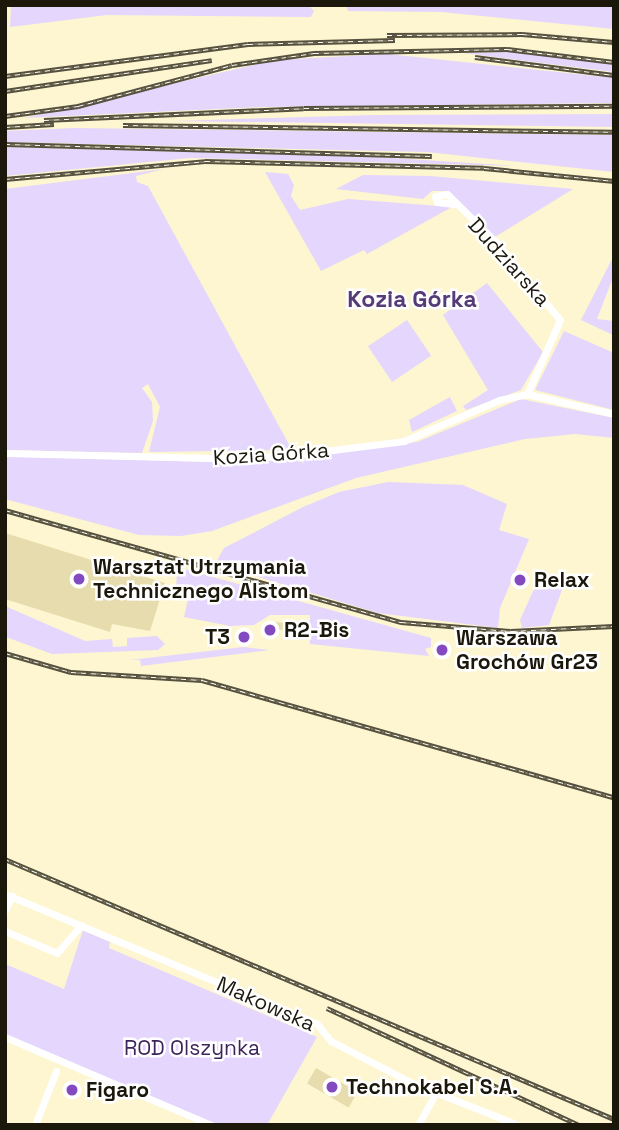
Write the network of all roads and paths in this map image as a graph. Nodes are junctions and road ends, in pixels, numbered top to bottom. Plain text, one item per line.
1 (453, 204) dead end
2 (527, 394) junction
3 (614, 414) edge
4 (5, 453) edge
5 (9, 895) edge
6 (5, 910) edge
7 (81, 925) junction
8 (5, 931) edge
9 (5, 1037) edge
10 (56, 1071) dead end
11 (437, 1091) junction
12 (497, 1115) junction
13 (35, 1125) edge
14 (211, 1125) edge
15 (418, 1125) edge
16 (492, 1125) edge
17 (518, 1125) edge

1 - 2 street, Dudziarska
2 - 3 street
2 - 4 street, Kozia Górka
5 - 6 street
5 - 7 street, Makowska
7 - 8 street
7 - 11 street, Makowska
9 - 14 street
10 - 13 street
11 - 12 street, Makowska
11 - 15 street
12 - 16 street
12 - 17 street, Makowska

